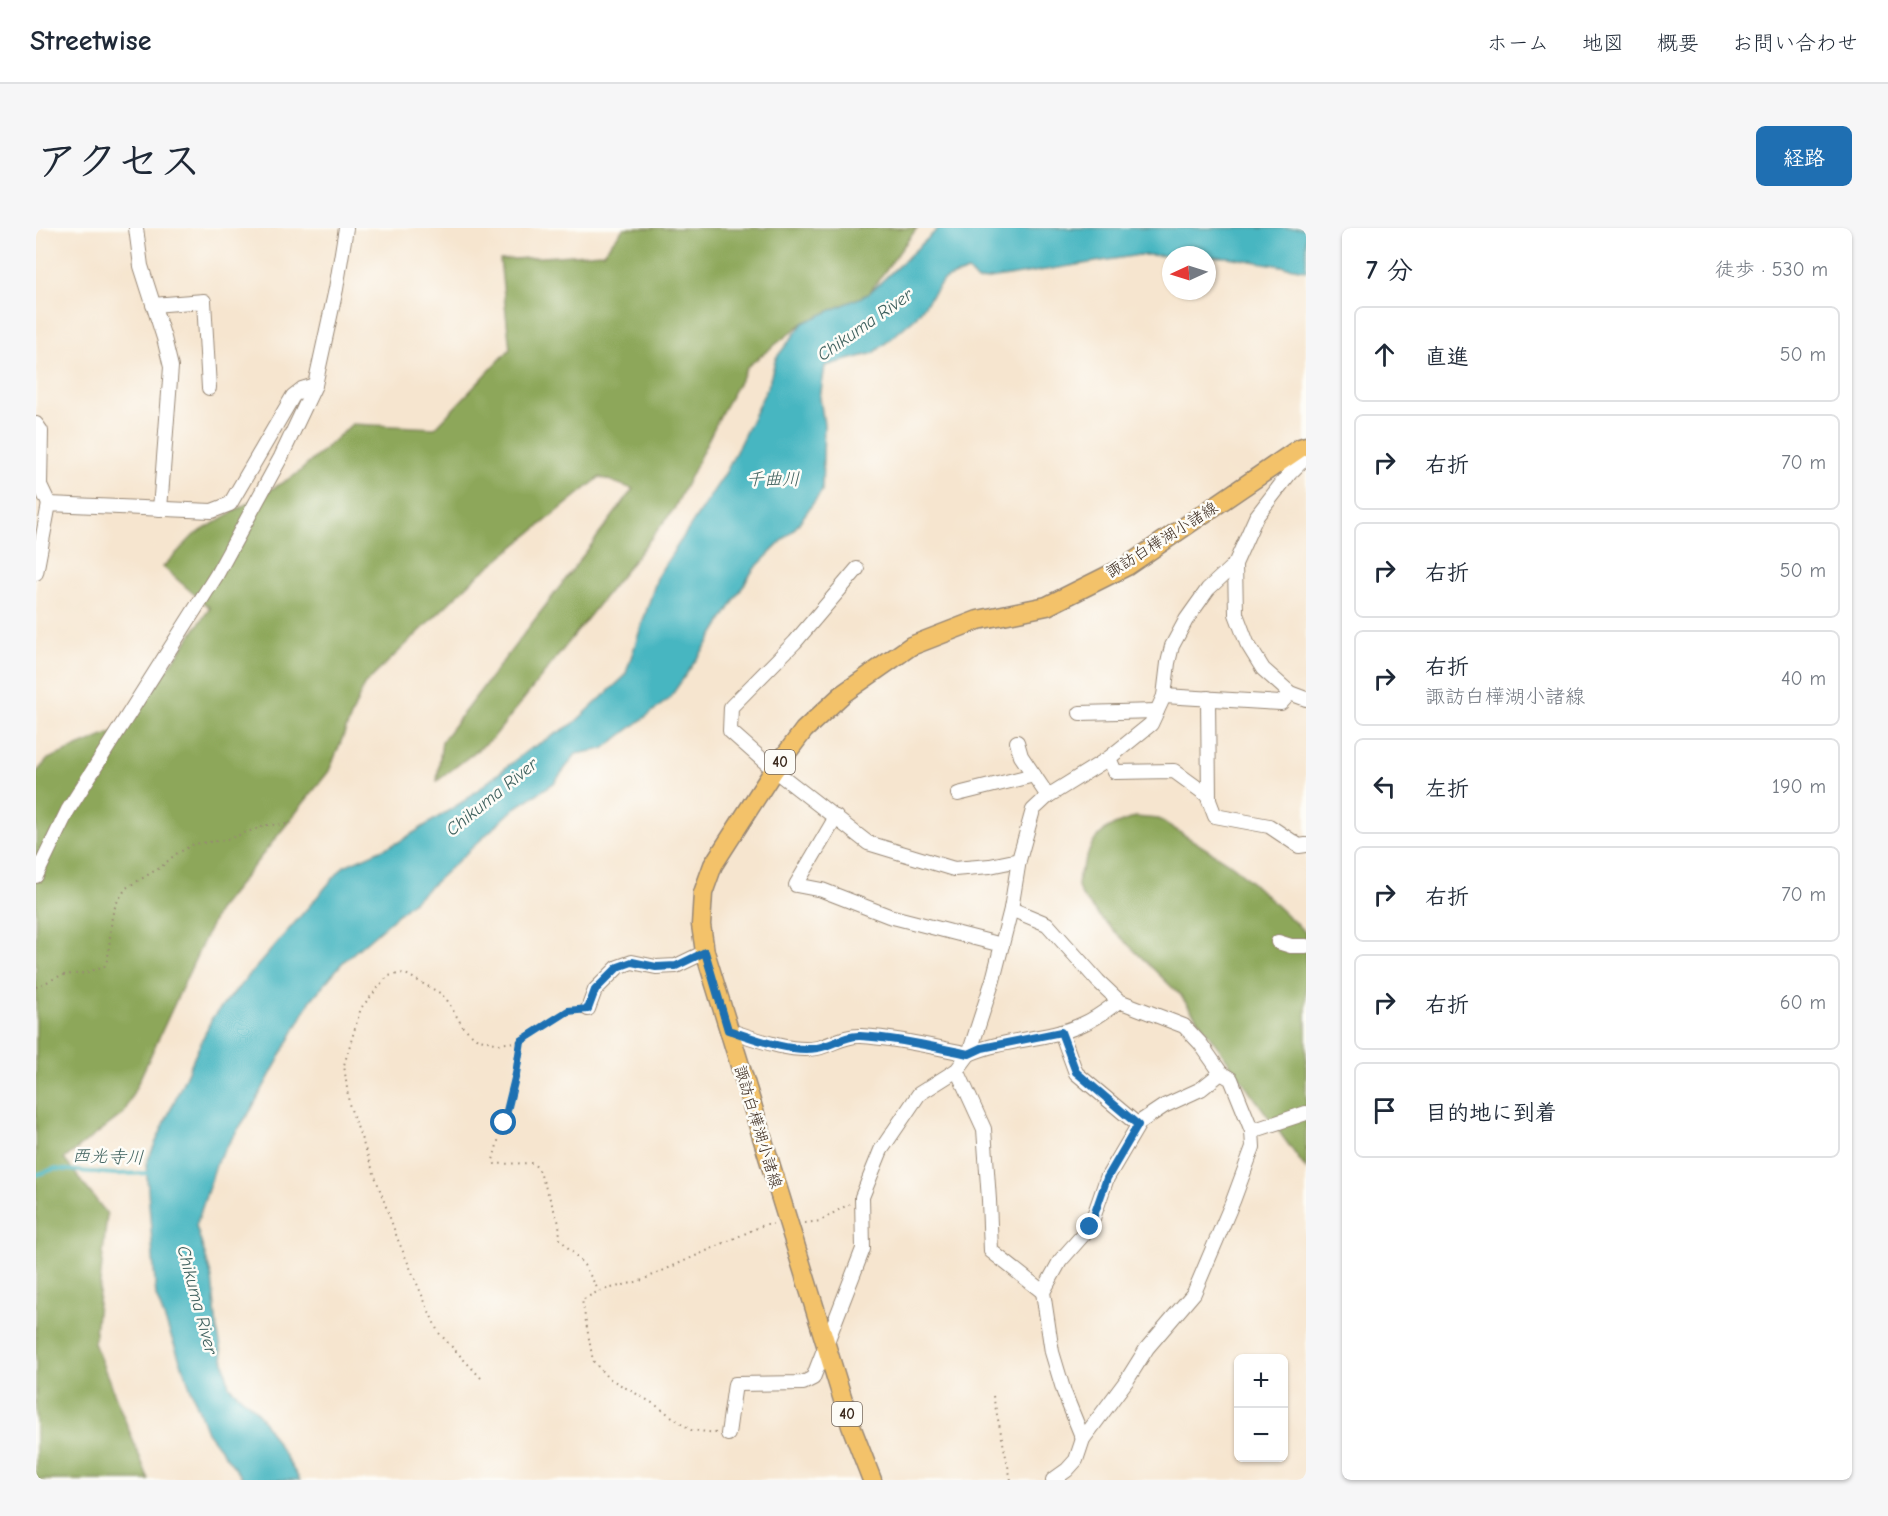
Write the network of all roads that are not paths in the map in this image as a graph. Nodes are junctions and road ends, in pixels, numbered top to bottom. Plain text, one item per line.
1 (136, 228) edge
2 (346, 228) edge
3 (153, 305) junction
4 (315, 385) junction
5 (209, 388) dead end
6 (36, 424) edge
7 (1306, 446) edge
8 (1306, 457) edge
9 (49, 504) junction
10 (160, 509) junction
11 (1235, 564) junction
12 (857, 569) dead end
13 (36, 573) edge
14 (1290, 693) junction
15 (1164, 696) junction
16 (1208, 698) junction
17 (1306, 699) edge
18 (1157, 711) junction
19 (1080, 713) dead end
20 (1017, 742) dead end
21 (1109, 758) junction
22 (774, 770) junction
23 (1034, 775) junction
24 (958, 794) dead end
25 (1048, 796) junction
26 (1209, 799) junction
27 (836, 817) junction
28 (1306, 845) edge
29 (1019, 860) junction
30 (36, 876) edge
31 (1011, 909) junction
32 (1278, 942) dead end
33 (1002, 945) junction
34 (1306, 946) edge
35 (705, 952) junction
36 (1119, 1001) junction
37 (588, 1009) road end
38 (728, 1030) junction
39 (1061, 1032) junction
40 (969, 1054) junction
41 (957, 1070) junction
42 (1221, 1072) junction
43 (1306, 1113) edge
44 (1138, 1125) junction
45 (1252, 1131) junction
46 (1043, 1293) junction
47 (825, 1346) junction
48 (728, 1434) road end
49 (1083, 1439) junction
50 (872, 1480) edge
51 (1053, 1480) edge

1 - 3 street
2 - 4 street
3 - 5 street
3 - 10 street
4 - 10 street
4 - 30 street
6 - 9 street
7 - 22 main road, 諏訪白樺湖小諸線 / 40
8 - 11 street
9 - 10 street
9 - 13 street
11 - 14 street
11 - 15 street
12 - 22 street
14 - 16 street
14 - 17 street
15 - 16 street
15 - 18 street
16 - 26 street
18 - 19 street
18 - 21 street
20 - 23 street
21 - 25 street
21 - 26 street
22 - 27 street
22 - 35 main road, 諏訪白樺湖小諸線 / 40
23 - 24 street
23 - 25 street
25 - 29 street
26 - 28 street
27 - 29 street
27 - 33 street
29 - 31 street
31 - 33 street
31 - 36 street
32 - 34 street
33 - 40 street
35 - 37 street
35 - 38 main road, 諏訪白樺湖小諸線 / 40
36 - 39 street
36 - 42 street
38 - 40 street
38 - 47 main road, 諏訪白樺湖小諸線 / 40
39 - 40 street
39 - 44 street
40 - 41 street
41 - 46 street
41 - 47 street
42 - 44 street
42 - 45 street
43 - 45 street
44 - 46 street
45 - 49 street
46 - 49 street
47 - 48 street
47 - 50 main road, 諏訪白樺湖小諸線 / 40
49 - 51 street

